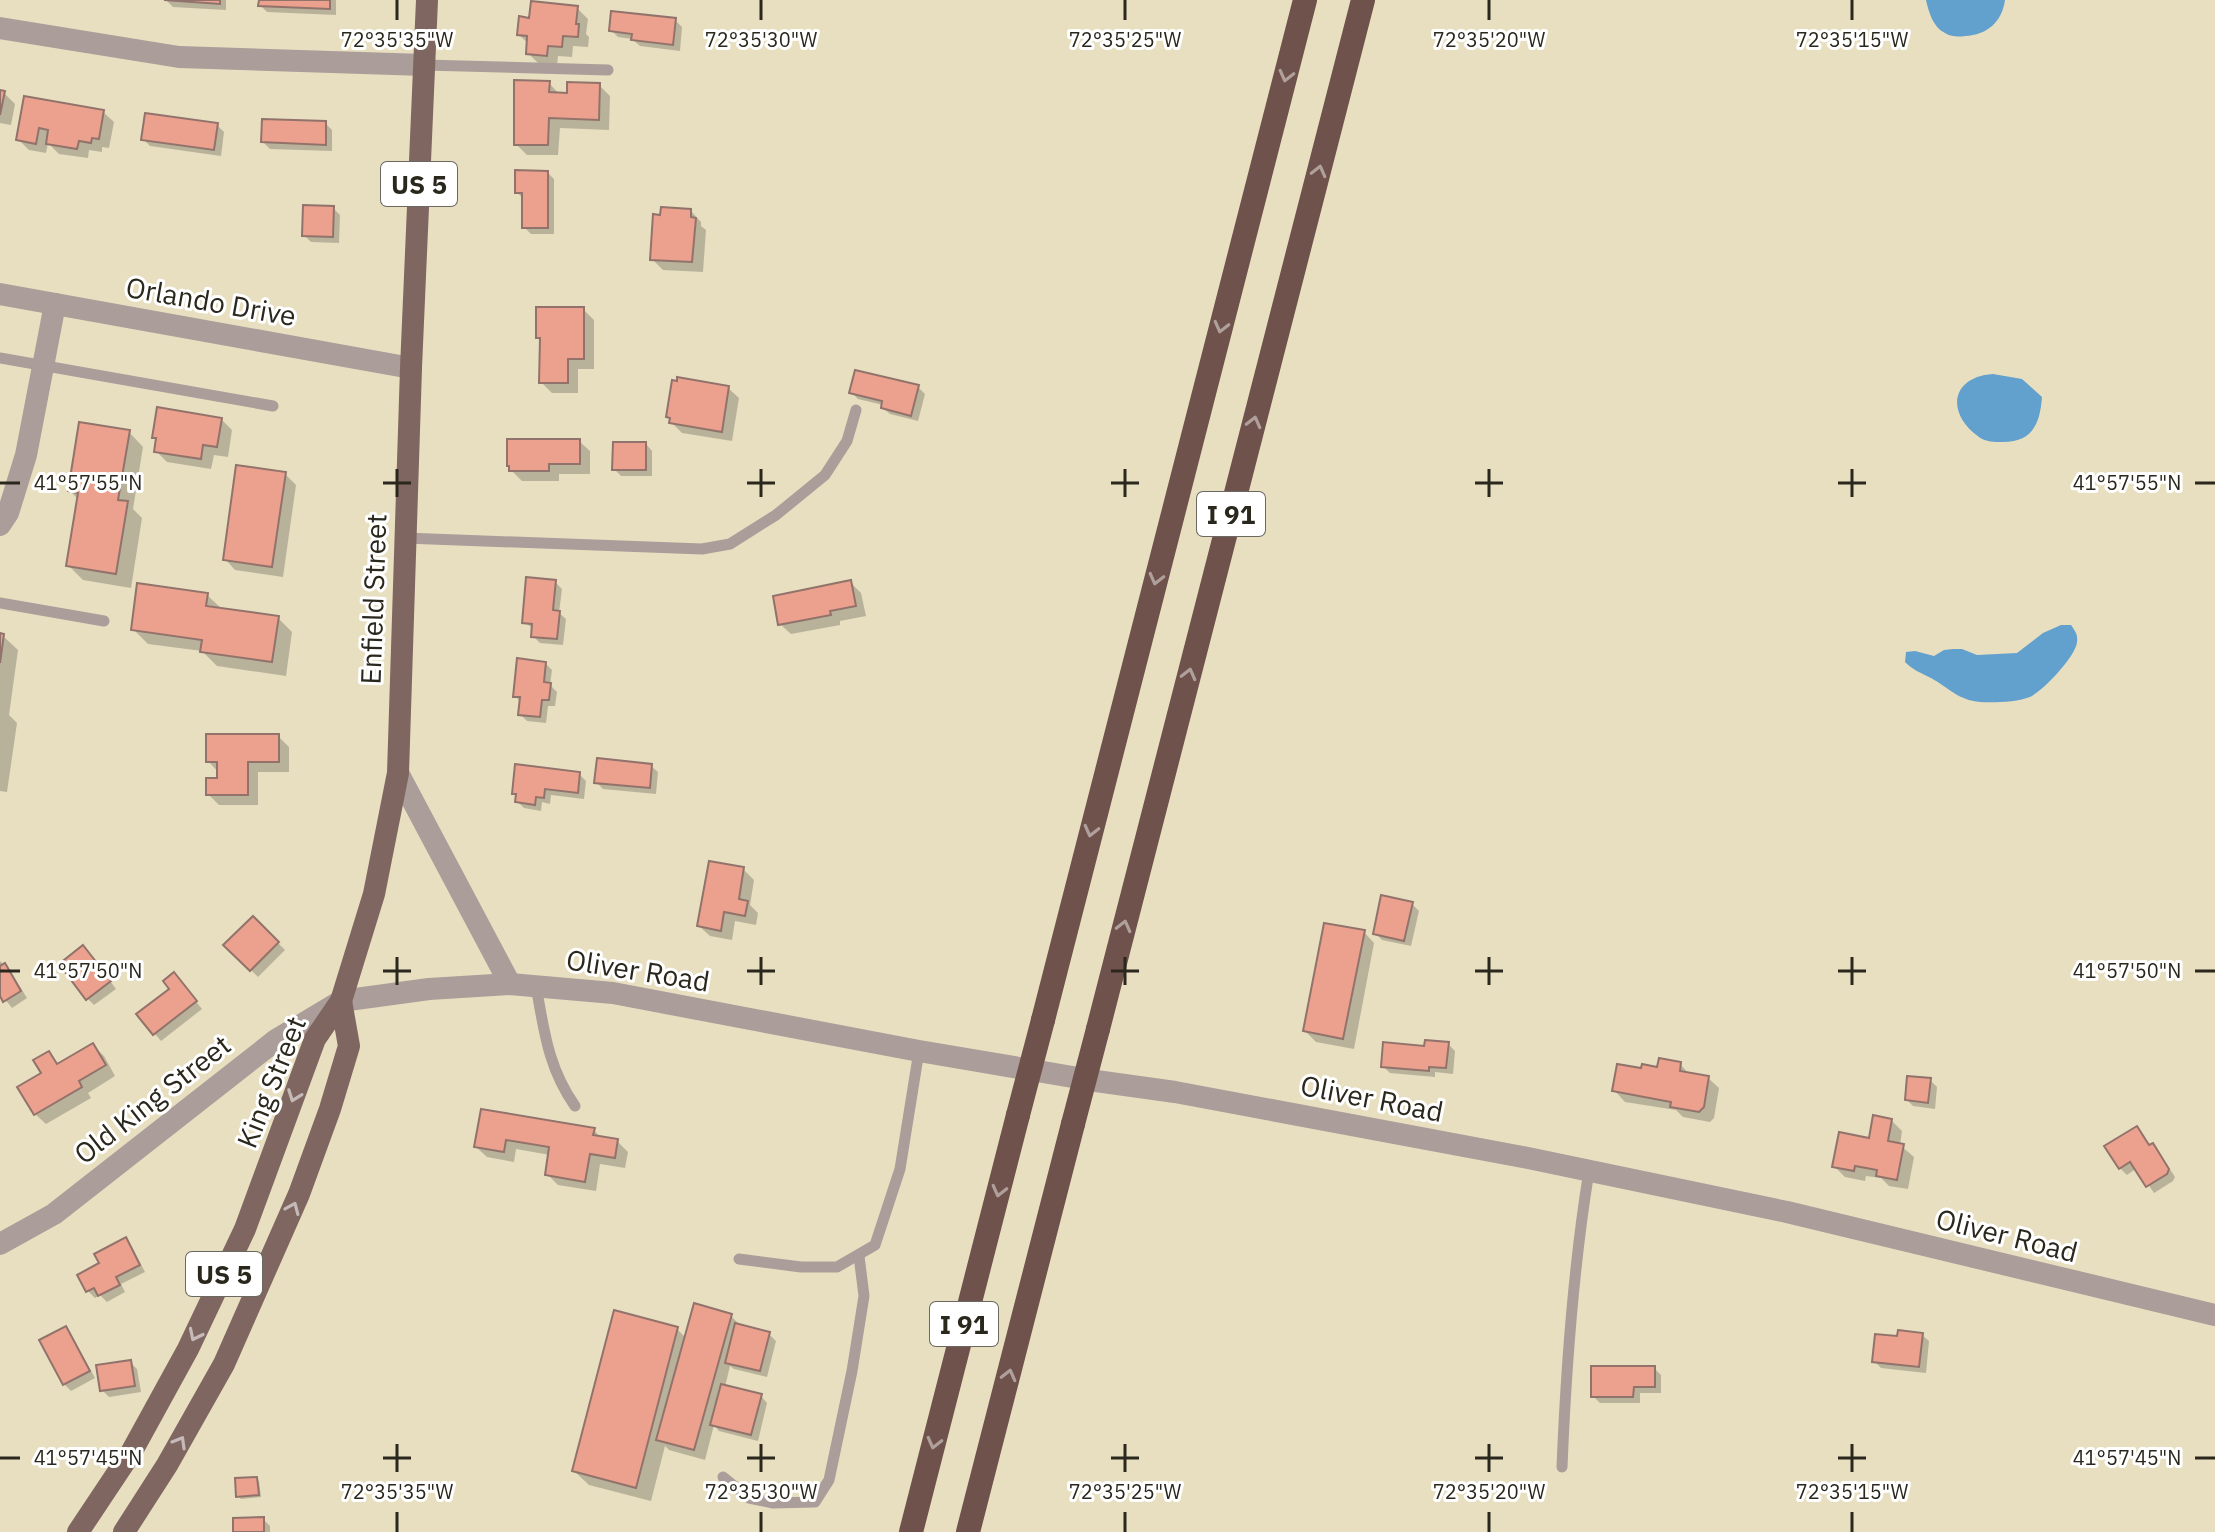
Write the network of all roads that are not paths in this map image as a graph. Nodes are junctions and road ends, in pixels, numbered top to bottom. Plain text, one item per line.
1 (427, 0) edge
2 (1305, 0) edge
3 (1363, 0) edge
4 (0, 28) edge
5 (424, 65) junction
6 (608, 70) dead end
7 (0, 294) edge
8 (55, 304) junction
9 (0, 358) edge
10 (43, 366) junction
11 (411, 368) junction
12 (273, 406) dead end
13 (856, 410) dead end
14 (0, 525) edge
15 (405, 538) junction
16 (0, 603) edge
17 (104, 621) dead end
18 (398, 773) junction
19 (510, 984) junction
20 (536, 986) junction
21 (341, 1001) junction
22 (919, 1051) junction
23 (575, 1106) dead end
24 (1589, 1171) junction
25 (245, 1229) junction
26 (0, 1244) edge
27 (278, 1246) junction
28 (859, 1256) junction
29 (739, 1259) dead end
30 (2215, 1315) edge
31 (1562, 1467) dead end
32 (723, 1477) dead end
33 (84, 1523) edge
34 (117, 1532) edge
35 (124, 1532) edge
36 (911, 1532) edge
37 (968, 1532) edge

1 - 5 main road, Enfield Street / US 5
2 -> 36 highway, I 91, bridge
37 -> 3 highway, I 91, bridge
4 - 5 street
5 - 6 lane
5 - 11 main road, Enfield Street / US 5
7 - 8 street, Orlando Drive
8 - 10 street
8 - 11 street, Orlando Drive
9 - 10 lane
10 - 12 lane
10 - 14 street
11 - 15 main road, Enfield Street / US 5
13 - 15 lane
15 - 18 main road, Enfield Street / US 5
16 - 17 lane
18 - 19 street
18 - 21 main road, Enfield Street / US 5
19 - 20 street, Oliver Road
19 - 21 street, Oliver Road
20 - 22 street, Oliver Road
20 - 23 lane
21 -> 25 main road, King Street / US 5
21 - 26 street, Old King Street
27 -> 21 main road, King Street / US 5
22 - 24 street, Oliver Road
22 - 28 lane
24 - 30 street, Oliver Road
24 - 31 lane
25 - 27 main road
25 -> 33 main road, King Street / US 5
35 -> 27 main road, King Street / US 5
28 - 29 lane
28 - 32 lane
33 - 34 main road

